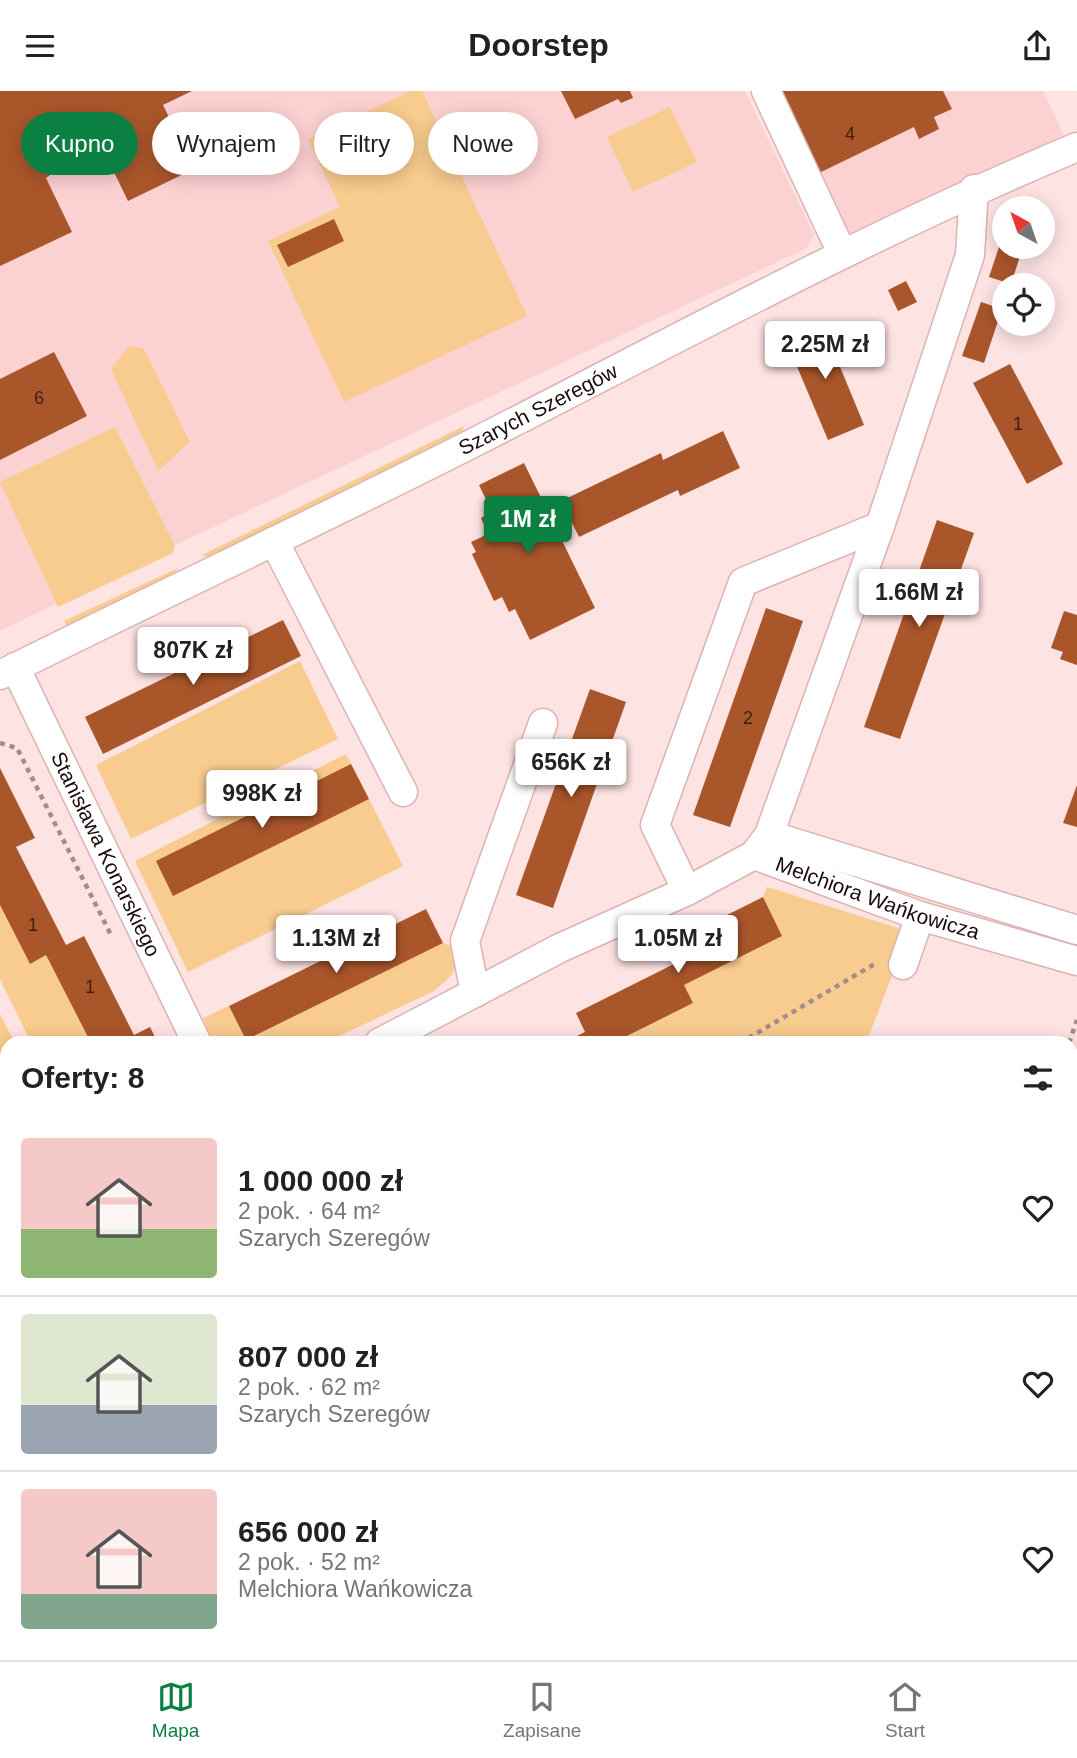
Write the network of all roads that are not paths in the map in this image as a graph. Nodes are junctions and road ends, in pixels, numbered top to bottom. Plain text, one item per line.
1 (766, 91) edge
2 (1077, 147) edge
3 (974, 190) junction
4 (842, 253) junction
5 (880, 526) junction
6 (274, 541) junction
7 (8, 671) edge
8 (543, 723) dead end
9 (403, 792) dead end
10 (762, 845) junction
11 (687, 891) junction
12 (920, 916) junction
13 (1077, 930) edge
14 (907, 954) road end
15 (1077, 961) edge
16 (475, 993) junction
17 (193, 1036) edge
18 (392, 1036) edge

1 - 4 street
2 - 3 street, Szarych Szeregów
3 - 4 street, Szarych Szeregów
3 - 5 street
4 - 6 street, Szarych Szeregów
5 - 10 street
5 - 11 street
6 - 7 street, Szarych Szeregów
6 - 9 street
7 - 17 street, Stanisława Konarskiego
8 - 16 street
10 - 11 street, Melchiora Wańkowicza
10 - 12 street, Melchiora Wańkowicza
10 - 13 street, Melchiora Wańkowicza
11 - 16 street, Melchiora Wańkowicza
12 - 14 street
12 - 15 street, Melchiora Wańkowicza
16 - 18 street, Melchiora Wańkowicza

